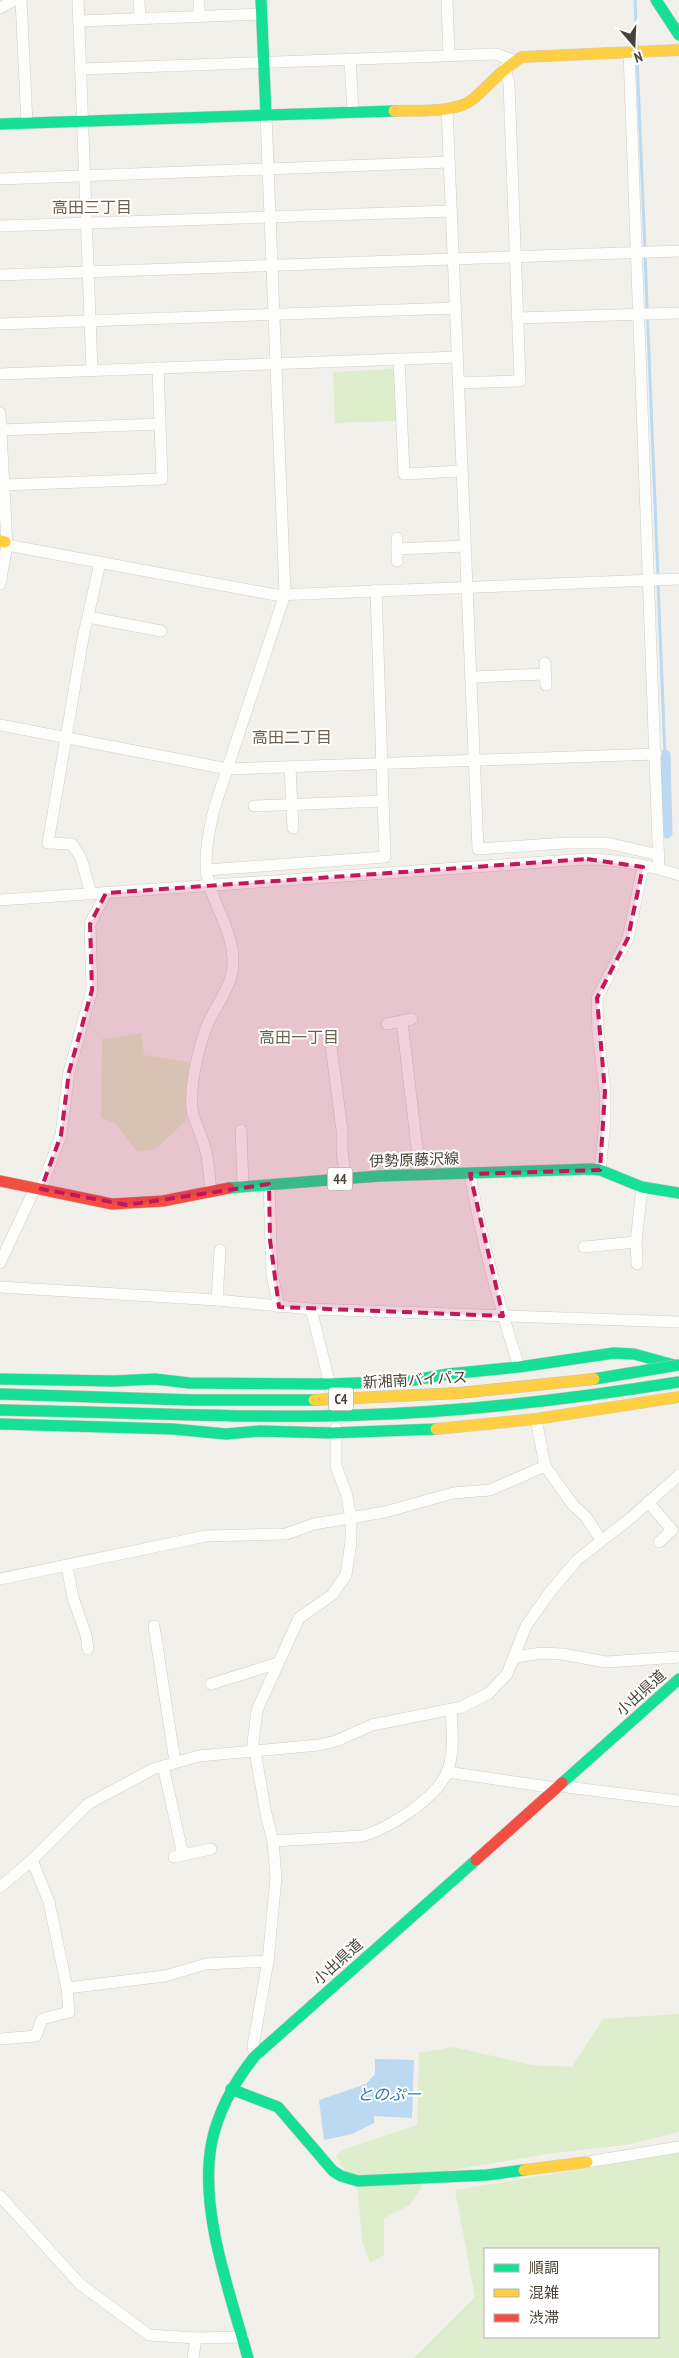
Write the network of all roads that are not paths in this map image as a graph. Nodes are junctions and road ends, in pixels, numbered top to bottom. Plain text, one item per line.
1 (14, 0) edge
2 (21, 0) edge
3 (78, 0) edge
4 (139, 0) edge
5 (199, 0) edge
6 (262, 0) edge
7 (447, 0) edge
8 (656, 0) edge
9 (0, 8) edge
10 (262, 14) junction
11 (199, 16) junction
12 (140, 19) junction
13 (79, 21) junction
14 (679, 35) edge
15 (679, 50) edge
16 (634, 52) junction
17 (449, 55) junction
18 (350, 59) junction
19 (264, 62) junction
20 (509, 64) junction
21 (81, 68) junction
22 (447, 108) junction
23 (353, 112) junction
24 (266, 115) junction
25 (83, 121) junction
26 (27, 123) junction
27 (0, 124) edge
28 (449, 162) junction
29 (268, 169) junction
30 (85, 176) junction
31 (0, 179) edge
32 (451, 211) junction
33 (270, 217) junction
34 (86, 223) junction
35 (0, 226) edge
36 (679, 251) edge
37 (641, 252) junction
38 (516, 257) junction
39 (453, 259) junction
40 (272, 266) junction
41 (88, 272) junction
42 (0, 275) edge
43 (455, 308) junction
44 (679, 313) edge
45 (274, 314) junction
46 (644, 315) junction
47 (518, 318) junction
48 (90, 320) junction
49 (0, 324) edge
50 (457, 357) junction
51 (399, 359) junction
52 (276, 364) junction
53 (158, 368) junction
54 (92, 371) junction
55 (0, 374) edge
56 (458, 383) junction
57 (0, 413) edge
58 (160, 424) junction
59 (1, 430) edge
60 (462, 471) junction
61 (3, 485) junction
62 (4, 543) edge
63 (465, 546) junction
64 (397, 549) dead end
65 (100, 563) junction
66 (679, 579) edge
67 (653, 580) junction
68 (0, 584) edge
69 (468, 587) junction
70 (376, 590) junction
71 (285, 594) junction
72 (88, 617) junction
73 (161, 631) dead end
74 (545, 674) dead end
75 (472, 677) junction
76 (0, 725) edge
77 (66, 738) junction
78 (656, 754) junction
79 (474, 761) junction
80 (382, 764) junction
81 (290, 767) junction
82 (228, 769) junction
83 (383, 800) junction
84 (292, 804) junction
85 (254, 806) dead end
86 (293, 828) dead end
87 (659, 855) junction
88 (643, 867) junction
89 (659, 869) junction
90 (206, 870) junction
91 (679, 875) edge
92 (209, 885) junction
93 (106, 893) junction
94 (91, 894) junction
95 (0, 900) edge
96 (387, 1024) dead end
97 (330, 1038) dead end
98 (241, 1130) dead end
99 (600, 1170) junction
100 (420, 1173) junction
101 (470, 1174) junction
102 (346, 1178) junction
103 (0, 1182) edge
104 (269, 1184) junction
105 (244, 1186) junction
106 (642, 1187) junction
107 (38, 1189) junction
108 (211, 1190) junction
109 (679, 1193) edge
110 (636, 1242) junction
111 (584, 1247) dead end
112 (220, 1250) dead end
113 (0, 1263) edge
114 (637, 1264) dead end
115 (0, 1287) edge
116 (217, 1300) junction
117 (279, 1307) junction
118 (311, 1309) junction
119 (503, 1316) junction
120 (679, 1322) edge
121 (679, 1365) edge
122 (519, 1367) junction
123 (0, 1379) edge
124 (679, 1382) edge
125 (330, 1384) junction
126 (0, 1394) edge
127 (679, 1398) edge
128 (0, 1410) edge
129 (536, 1419) junction
130 (0, 1424) edge
131 (337, 1433) junction
132 (545, 1466) junction
133 (679, 1475) edge
134 (648, 1502) junction
135 (351, 1518) junction
136 (601, 1540) junction
137 (659, 1542) dead end
138 (67, 1566) junction
139 (0, 1579) edge
140 (154, 1626) dead end
141 (88, 1649) dead end
142 (515, 1657) junction
143 (679, 1657) edge
144 (278, 1663) junction
145 (679, 1679) edge
146 (211, 1684) dead end
147 (451, 1710) junction
148 (253, 1751) junction
149 (175, 1762) junction
150 (163, 1766) junction
151 (447, 1772) junction
152 (558, 1787) junction
153 (679, 1801) edge
154 (274, 1841) junction
155 (211, 1849) dead end
156 (32, 1860) junction
157 (0, 1887) edge
158 (268, 1961) junction
159 (68, 1988) junction
160 (0, 2038) edge
161 (255, 2056) junction
162 (231, 2089) junction
163 (679, 2147) edge
164 (587, 2162) joint
165 (0, 2196) edge
166 (243, 2337) junction
167 (196, 2338) junction
168 (193, 2358) edge
169 (248, 2358) edge

1 - 9 street
2 - 26 street
3 - 13 street
4 - 12 street
5 - 11 street
6 - 10 main road
7 - 17 street
8 - 14 main road
10 - 11 street
10 - 19 main road
11 - 12 street
12 - 13 street
13 - 21 street
15 - 16 main road
16 - 20 main road
16 - 37 street
17 - 18 street
17 - 20 street
18 - 19 street
18 - 23 street
19 - 21 street
19 - 24 main road
20 - 22 main road
20 - 38 street
21 - 25 street
22 - 23 main road
22 - 28 street
23 - 24 main road
24 - 25 main road
24 - 29 street
25 - 26 main road
25 - 30 street
26 - 27 main road
28 - 29 street
28 - 32 street
29 - 30 street
29 - 33 street
30 - 31 street
30 - 34 street
32 - 33 street
32 - 39 street
33 - 34 street
33 - 40 street
34 - 35 street
34 - 41 street
36 - 37 street
37 - 38 street
37 - 46 street
38 - 39 street
38 - 47 street
39 - 40 street
39 - 43 street
40 - 41 street
40 - 45 street
41 - 42 street
41 - 48 street
43 - 45 street
43 - 50 street
44 - 46 street
45 - 48 street
45 - 52 street
46 - 47 street
46 - 67 street
47 - 56 street
48 - 49 street
48 - 54 street
50 - 51 street
50 - 56 street
51 - 52 street
51 - 60 street
52 - 53 street
52 - 71 street
53 - 54 street
53 - 58 street
54 - 55 street
56 - 60 street
57 - 59 street
58 - 59 street
58 - 61 street
59 - 61 street
60 - 63 street
61 - 62 street
62 - 65 street
62 - 68 street
63 - 64 street
63 - 69 street
65 - 71 street
65 - 72 street
66 - 67 street
67 - 69 street
67 - 78 street
69 - 70 street
69 - 75 street
70 - 71 street
70 - 80 street
71 - 82 street
72 - 73 street
72 - 77 street
74 - 75 street
75 - 79 street
76 - 77 street
77 - 82 street
77 - 94 street
78 - 79 street
78 - 87 street
79 - 80 street
79 - 87 street
80 - 81 street
80 - 83 street
81 - 82 street
81 - 84 street
82 - 90 street
83 - 84 street
83 - 90 street
84 - 85 street
84 - 86 street
87 - 89 street
88 - 89 street
88 - 92 street
88 - 99 street
89 - 91 street
90 - 92 street
92 - 93 street
92 - 108 street
93 - 94 street
93 - 107 street
94 - 95 street
96 - 100 street
97 - 102 street
98 - 105 street
99 - 101 main road, 伊勢原藤沢線 / 44
99 - 106 main road, 伊勢原藤沢線 / 44
100 - 101 main road, 伊勢原藤沢線 / 44
100 - 102 main road, 伊勢原藤沢線 / 44
101 - 119 street
102 - 104 main road, 伊勢原藤沢線 / 44
103 - 107 main road, 伊勢原藤沢線 / 44
104 - 105 main road, 伊勢原藤沢線 / 44
104 - 117 street
105 - 108 main road, 伊勢原藤沢線 / 44
106 - 109 main road, 伊勢原藤沢線 / 44
106 - 110 street
107 - 108 main road, 伊勢原藤沢線 / 44
107 - 113 street
110 - 111 street
110 - 114 street
112 - 116 street
115 - 116 street
116 - 117 street
117 - 118 street
118 - 119 street
118 - 125 street
119 - 120 street
119 - 122 street
121 - 122 main road
121 - 126 main road, 新湘南バイパス / C4, bridge
122 - 125 main road
123 - 125 main road
124 - 128 main road, 新湘南バイパス / C4, bridge
125 - 131 street
127 - 129 main road
129 - 131 main road
129 - 132 street
130 - 131 main road
131 - 135 street
132 - 135 street
132 - 136 street
133 - 134 street
134 - 136 street
134 - 137 street
135 - 138 street
135 - 144 street
136 - 142 street
138 - 139 street
138 - 141 street
140 - 149 street
142 - 143 street
142 - 147 street
144 - 146 street
144 - 148 street
145 - 152 main road, 小出県道
147 - 148 street
147 - 151 street
148 - 149 street
148 - 154 street
149 - 150 street
150 - 155 street
150 - 156 street
151 - 152 street
151 - 154 street
152 - 153 street
152 - 161 main road, 小出県道
154 - 158 street
156 - 157 street
156 - 159 street
158 - 159 street
158 - 161 street
159 - 160 street
161 - 162 main road, 小出県道
162 - 164 main road
162 - 166 main road, 小出県道
163 - 164 street
165 - 167 street
166 - 167 street
166 - 169 main road, 小出県道
167 - 168 street

